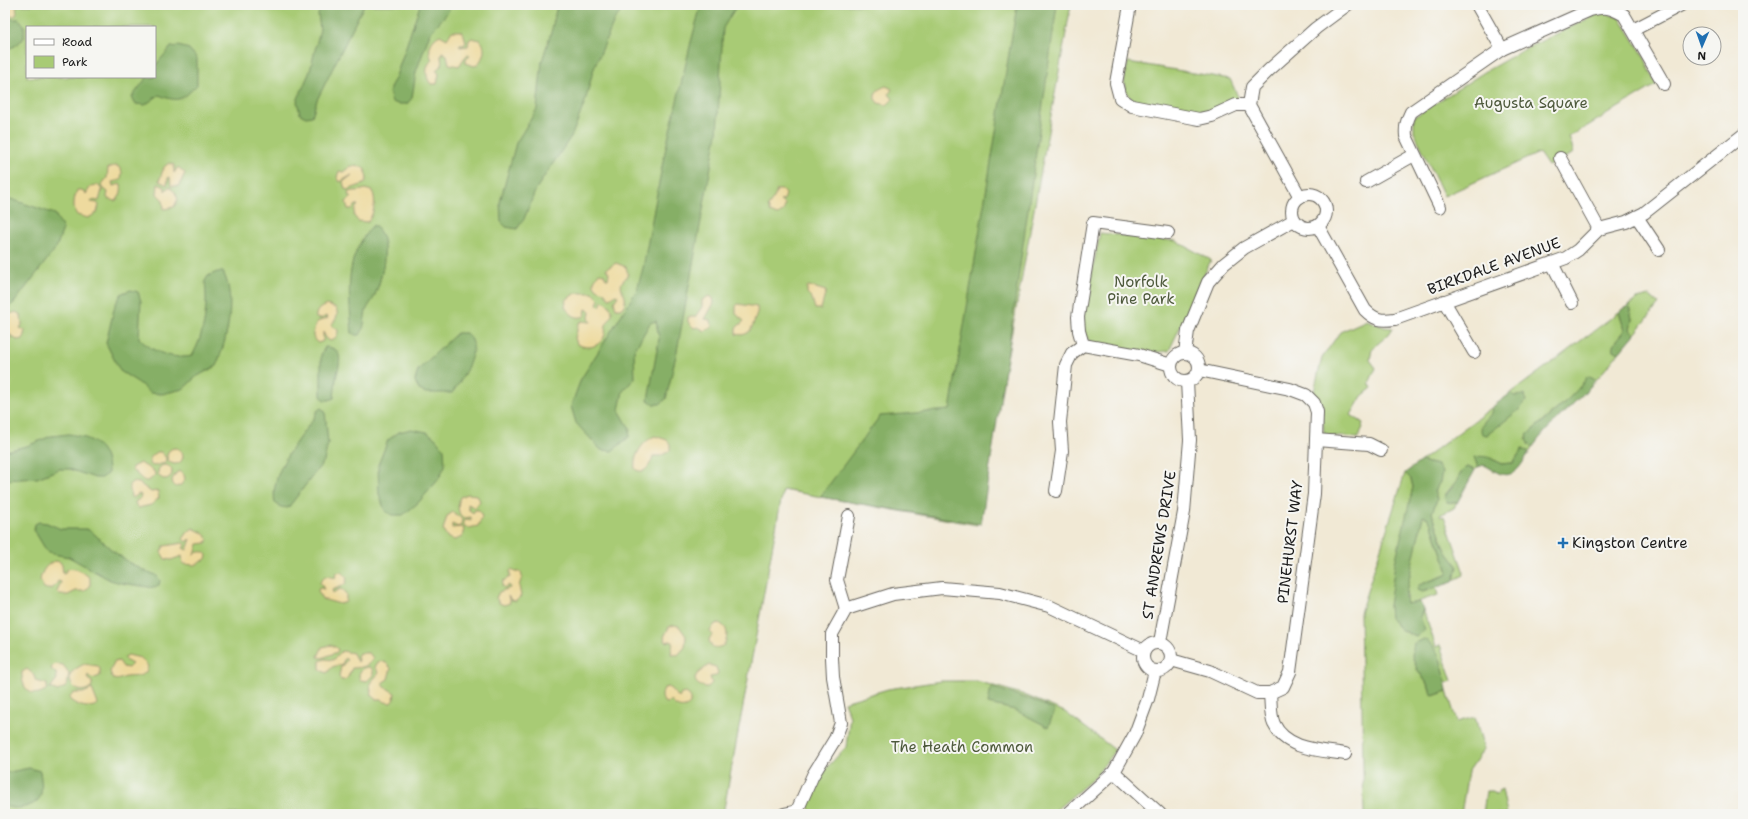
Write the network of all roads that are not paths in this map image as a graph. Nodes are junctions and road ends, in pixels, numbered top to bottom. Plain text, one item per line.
1 (1130, 5) edge
2 (1346, 5) edge
3 (1477, 5) edge
4 (1681, 5) edge
5 (1633, 30) junction
6 (1502, 49) junction
7 (1664, 84) dead end
8 (1249, 105) junction
9 (1743, 135) edge
10 (1414, 155) junction
11 (1560, 158) dead end
12 (1366, 182) dead end
13 (1300, 196) junction
14 (1440, 207) dead end
15 (1636, 217) junction
16 (1294, 220) junction
17 (1318, 226) junction
18 (1599, 229) junction
19 (1168, 233) dead end
20 (1659, 250) dead end
21 (1552, 263) junction
22 (1444, 301) junction
23 (1572, 303) dead end
24 (1083, 345) junction
25 (1185, 352) junction
26 (1474, 352) dead end
27 (1171, 365) junction
28 (1198, 370) junction
29 (1186, 381) junction
30 (1316, 440) junction
31 (1382, 450) dead end
32 (1056, 491) dead end
33 (849, 516) dead end
34 (846, 609) junction
35 (1160, 642) junction
36 (1144, 651) junction
37 (1171, 660) junction
38 (1155, 671) junction
39 (1270, 693) junction
40 (1345, 754) dead end
41 (1114, 772) junction
42 (797, 813) edge
43 (784, 814) edge
44 (1068, 814) edge
45 (1160, 814) edge

1 - 8 street
2 - 8 street
3 - 6 street
4 - 5 street
5 - 6 street
5 - 7 street
6 - 10 street
8 - 13 street
9 - 15 street
10 - 12 street
10 - 14 street
11 - 18 street
13 - 16 street
13 - 17 street
15 - 18 street
15 - 20 street
16 - 17 street
16 - 25 street
17 - 22 street, BIRKDALE AVENUE
18 - 21 street, BIRKDALE AVENUE
19 - 24 street
21 - 22 street, BIRKDALE AVENUE
21 - 23 street
22 - 26 street
24 - 27 street
24 - 32 street
25 - 27 street
25 - 28 street
27 - 29 street
28 - 29 street
28 - 30 street, PINEHURST WAY
29 - 35 street, ST ANDREWS DRIVE
30 - 31 street
30 - 39 street, PINEHURST WAY
33 - 34 street
34 - 36 street
34 - 42 street
35 - 36 street
35 - 37 street
36 - 38 street
37 - 38 street
37 - 39 street
38 - 41 street
39 - 40 street
41 - 44 street
41 - 45 street
42 - 43 street

